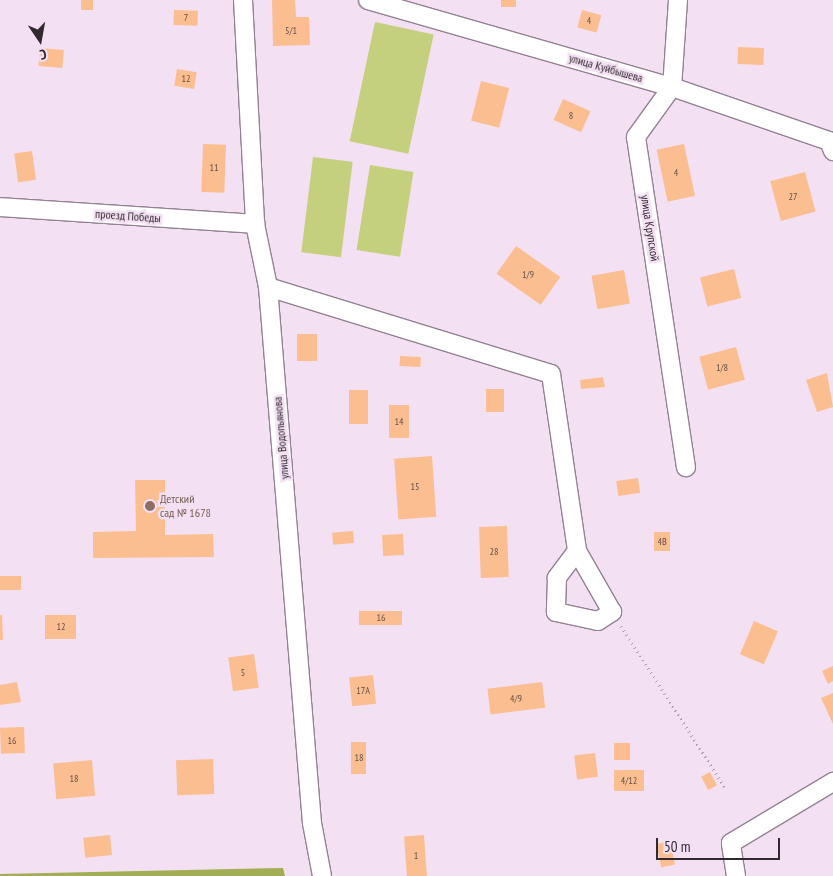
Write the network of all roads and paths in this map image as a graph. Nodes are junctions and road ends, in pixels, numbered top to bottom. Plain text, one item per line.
1 (243, 0) edge
2 (368, 0) edge
3 (678, 0) edge
4 (672, 86) junction
5 (833, 151) edge
6 (0, 207) edge
7 (255, 224) junction
8 (268, 287) junction
9 (686, 467) dead end
10 (577, 551) junction
11 (612, 612) junction
12 (833, 782) edge
13 (726, 789) dead end
14 (322, 876) edge
15 (736, 876) edge

1 - 7 street, улица Водопьянова
2 - 4 street, улица Куйбышева
3 - 4 street
4 - 5 street, улица Куйбышева
4 - 9 street, улица Крупской
6 - 7 street, проезд Победы
7 - 8 street, улица Водопьянова
8 - 10 street
8 - 14 street, улица Водопьянова
10 - 11 street
10 - 11 street
11 - 13 path
12 - 15 street

